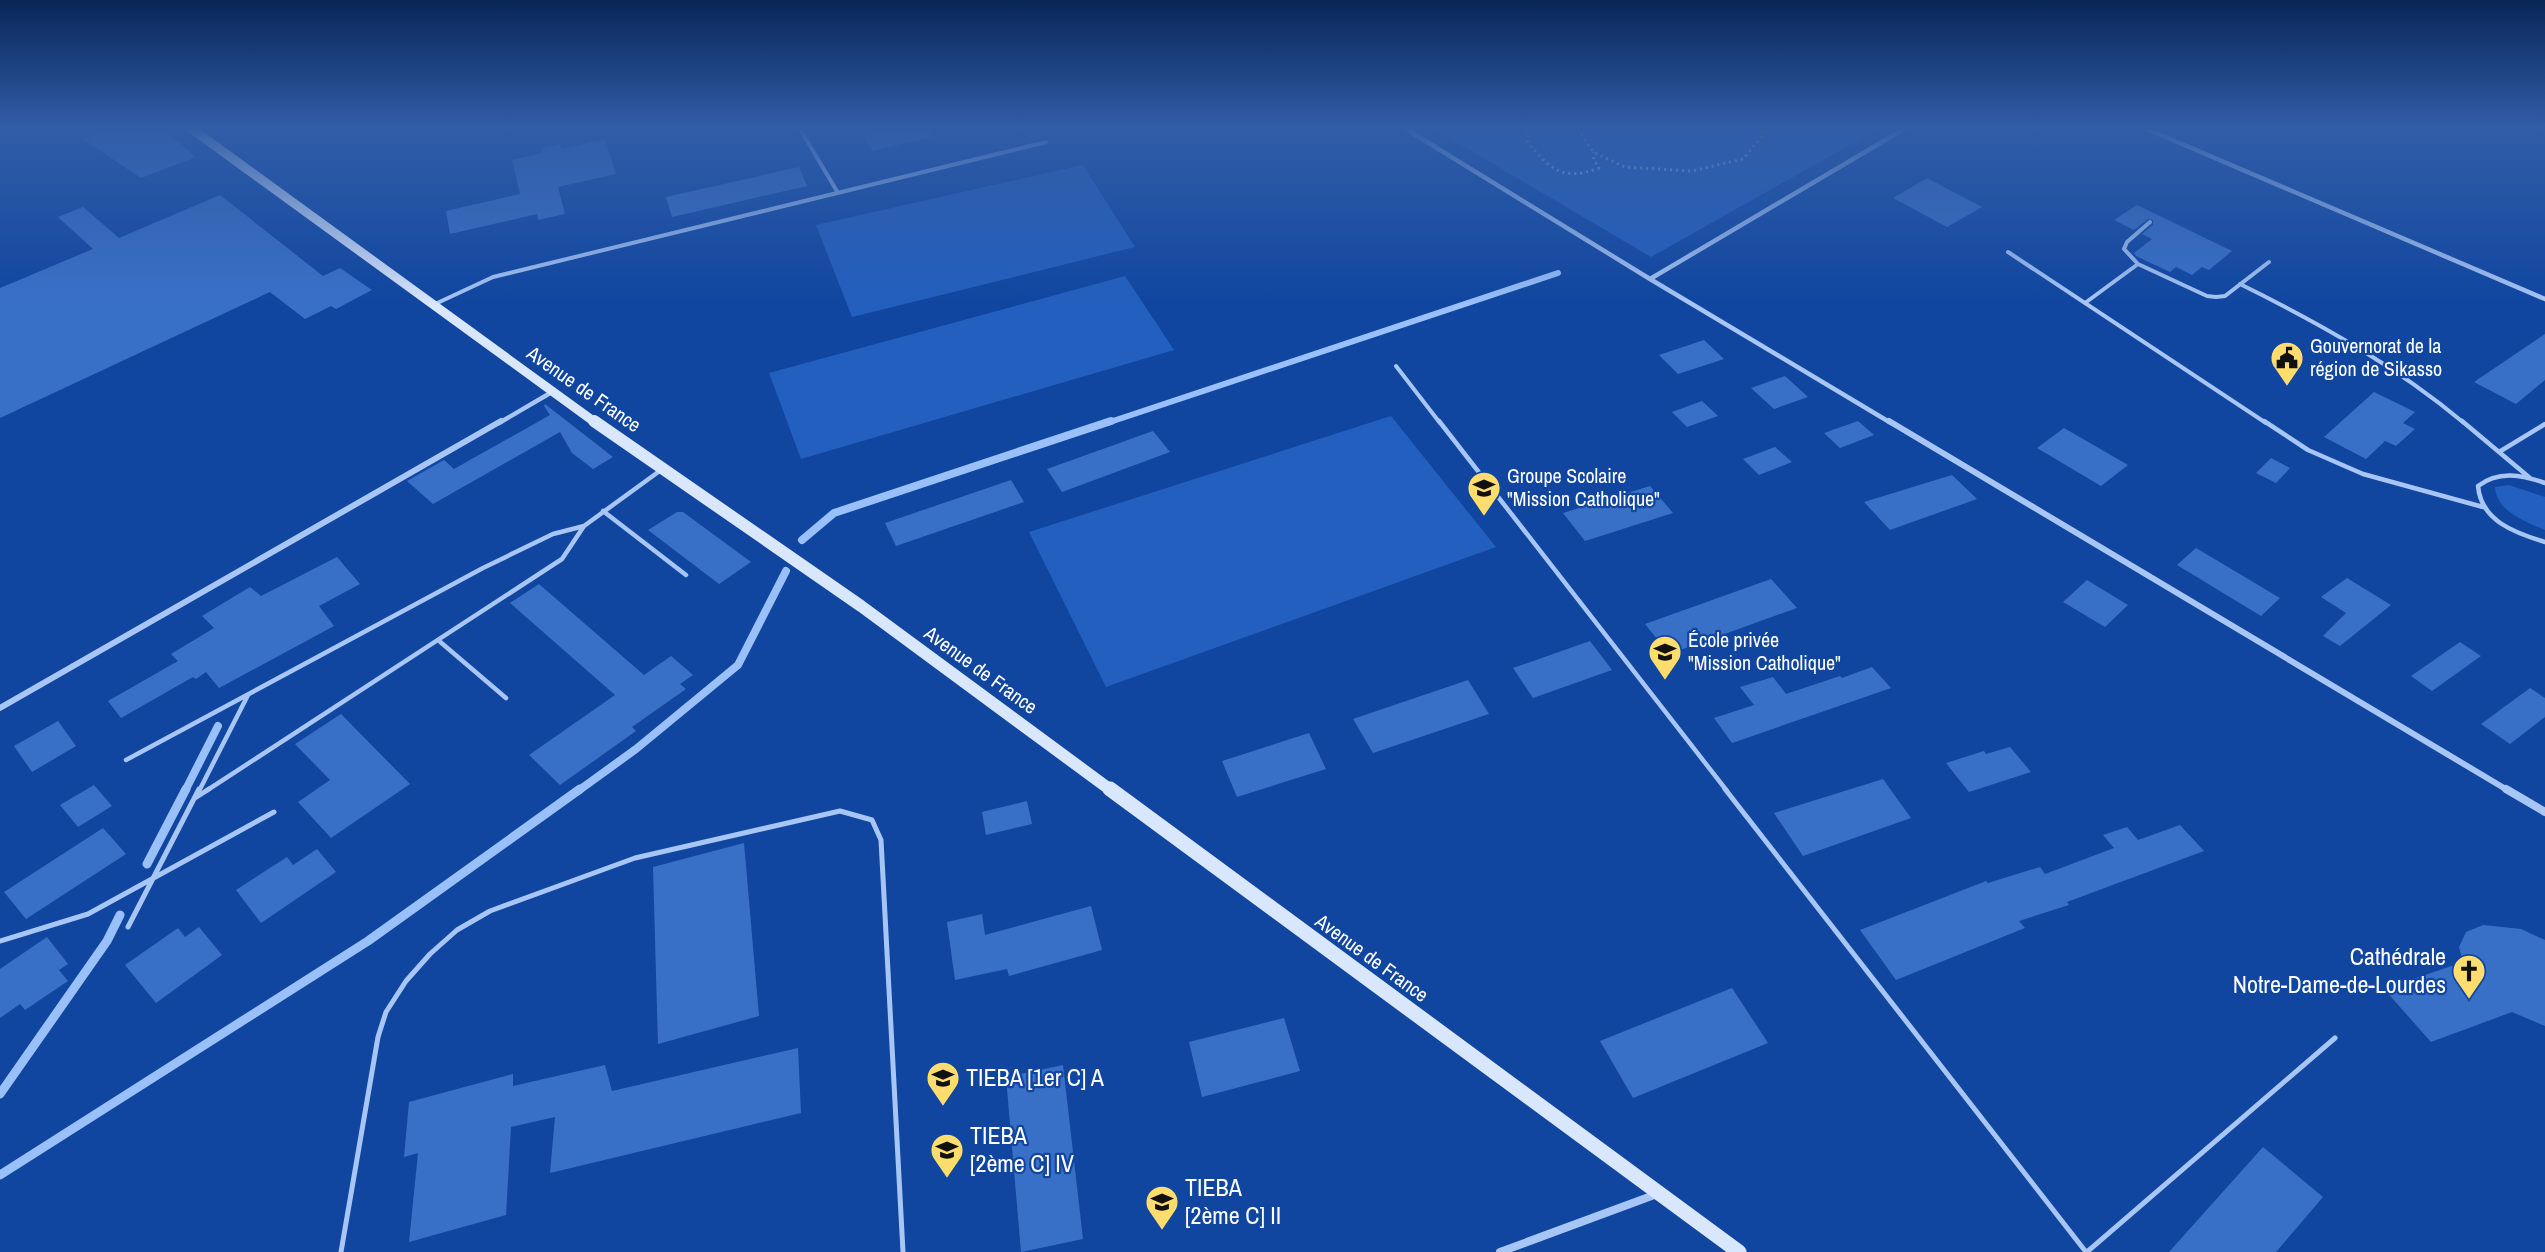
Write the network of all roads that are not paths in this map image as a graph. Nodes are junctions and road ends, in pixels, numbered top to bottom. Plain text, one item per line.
1 (272, 187) edge
2 (835, 187) edge
3 (861, 187) edge
4 (1502, 187) edge
5 (1805, 187) edge
6 (2284, 187) edge
7 (838, 193) junction
8 (2150, 222) dead end
9 (2008, 252) dead end
10 (2269, 262) dead end
11 (2138, 264) junction
12 (1650, 279) junction
13 (2241, 284) junction
14 (2545, 299) edge
15 (2085, 303) junction
16 (433, 305) junction
17 (1396, 366) dead end
18 (552, 392) junction
19 (2545, 424) edge
20 (2499, 452) junction
21 (663, 468) junction
22 (2530, 478) junction
23 (2545, 483) edge
24 (2483, 507) junction
25 (603, 511) junction
26 (584, 526) junction
27 (2545, 542) edge
28 (686, 575) dead end
29 (438, 640) junction
30 (248, 695) junction
31 (506, 698) dead end
32 (0, 708) edge
33 (126, 760) dead end
34 (195, 798) junction
35 (2545, 812) edge
36 (274, 813) dead end
37 (154, 878) junction
38 (128, 927) dead end
39 (0, 941) edge
40 (2335, 1038) dead end
41 (1659, 1194) junction
42 (341, 1252) edge
43 (903, 1252) edge
44 (1500, 1252) edge
45 (1739, 1252) edge
46 (2087, 1252) edge

1 - 16 main road, Avenue de France
2 - 7 lane
3 - 7 lane
4 - 12 street
5 - 12 street
6 - 14 street
7 - 16 lane
8 - 11 lane
9 - 15 lane
10 - 13 lane
11 - 13 lane
11 - 15 lane
12 - 35 street
13 - 20 lane
15 - 24 lane
16 - 18 main road, Avenue de France
17 - 46 lane
18 - 21 main road, Avenue de France
18 - 32 street
19 - 20 lane
20 - 22 lane
21 - 25 lane
21 - 41 main road, Avenue de France
22 - 23 lane
22 - 24 lane
24 - 27 lane
25 - 26 lane
25 - 28 lane
26 - 29 lane
26 - 30 lane
29 - 31 lane
29 - 34 lane
30 - 33 lane
30 - 34 lane
34 - 37 lane
36 - 37 lane
37 - 38 lane
37 - 39 lane
40 - 46 lane
41 - 44 street
41 - 45 main road, Avenue de France
42 - 43 lane

